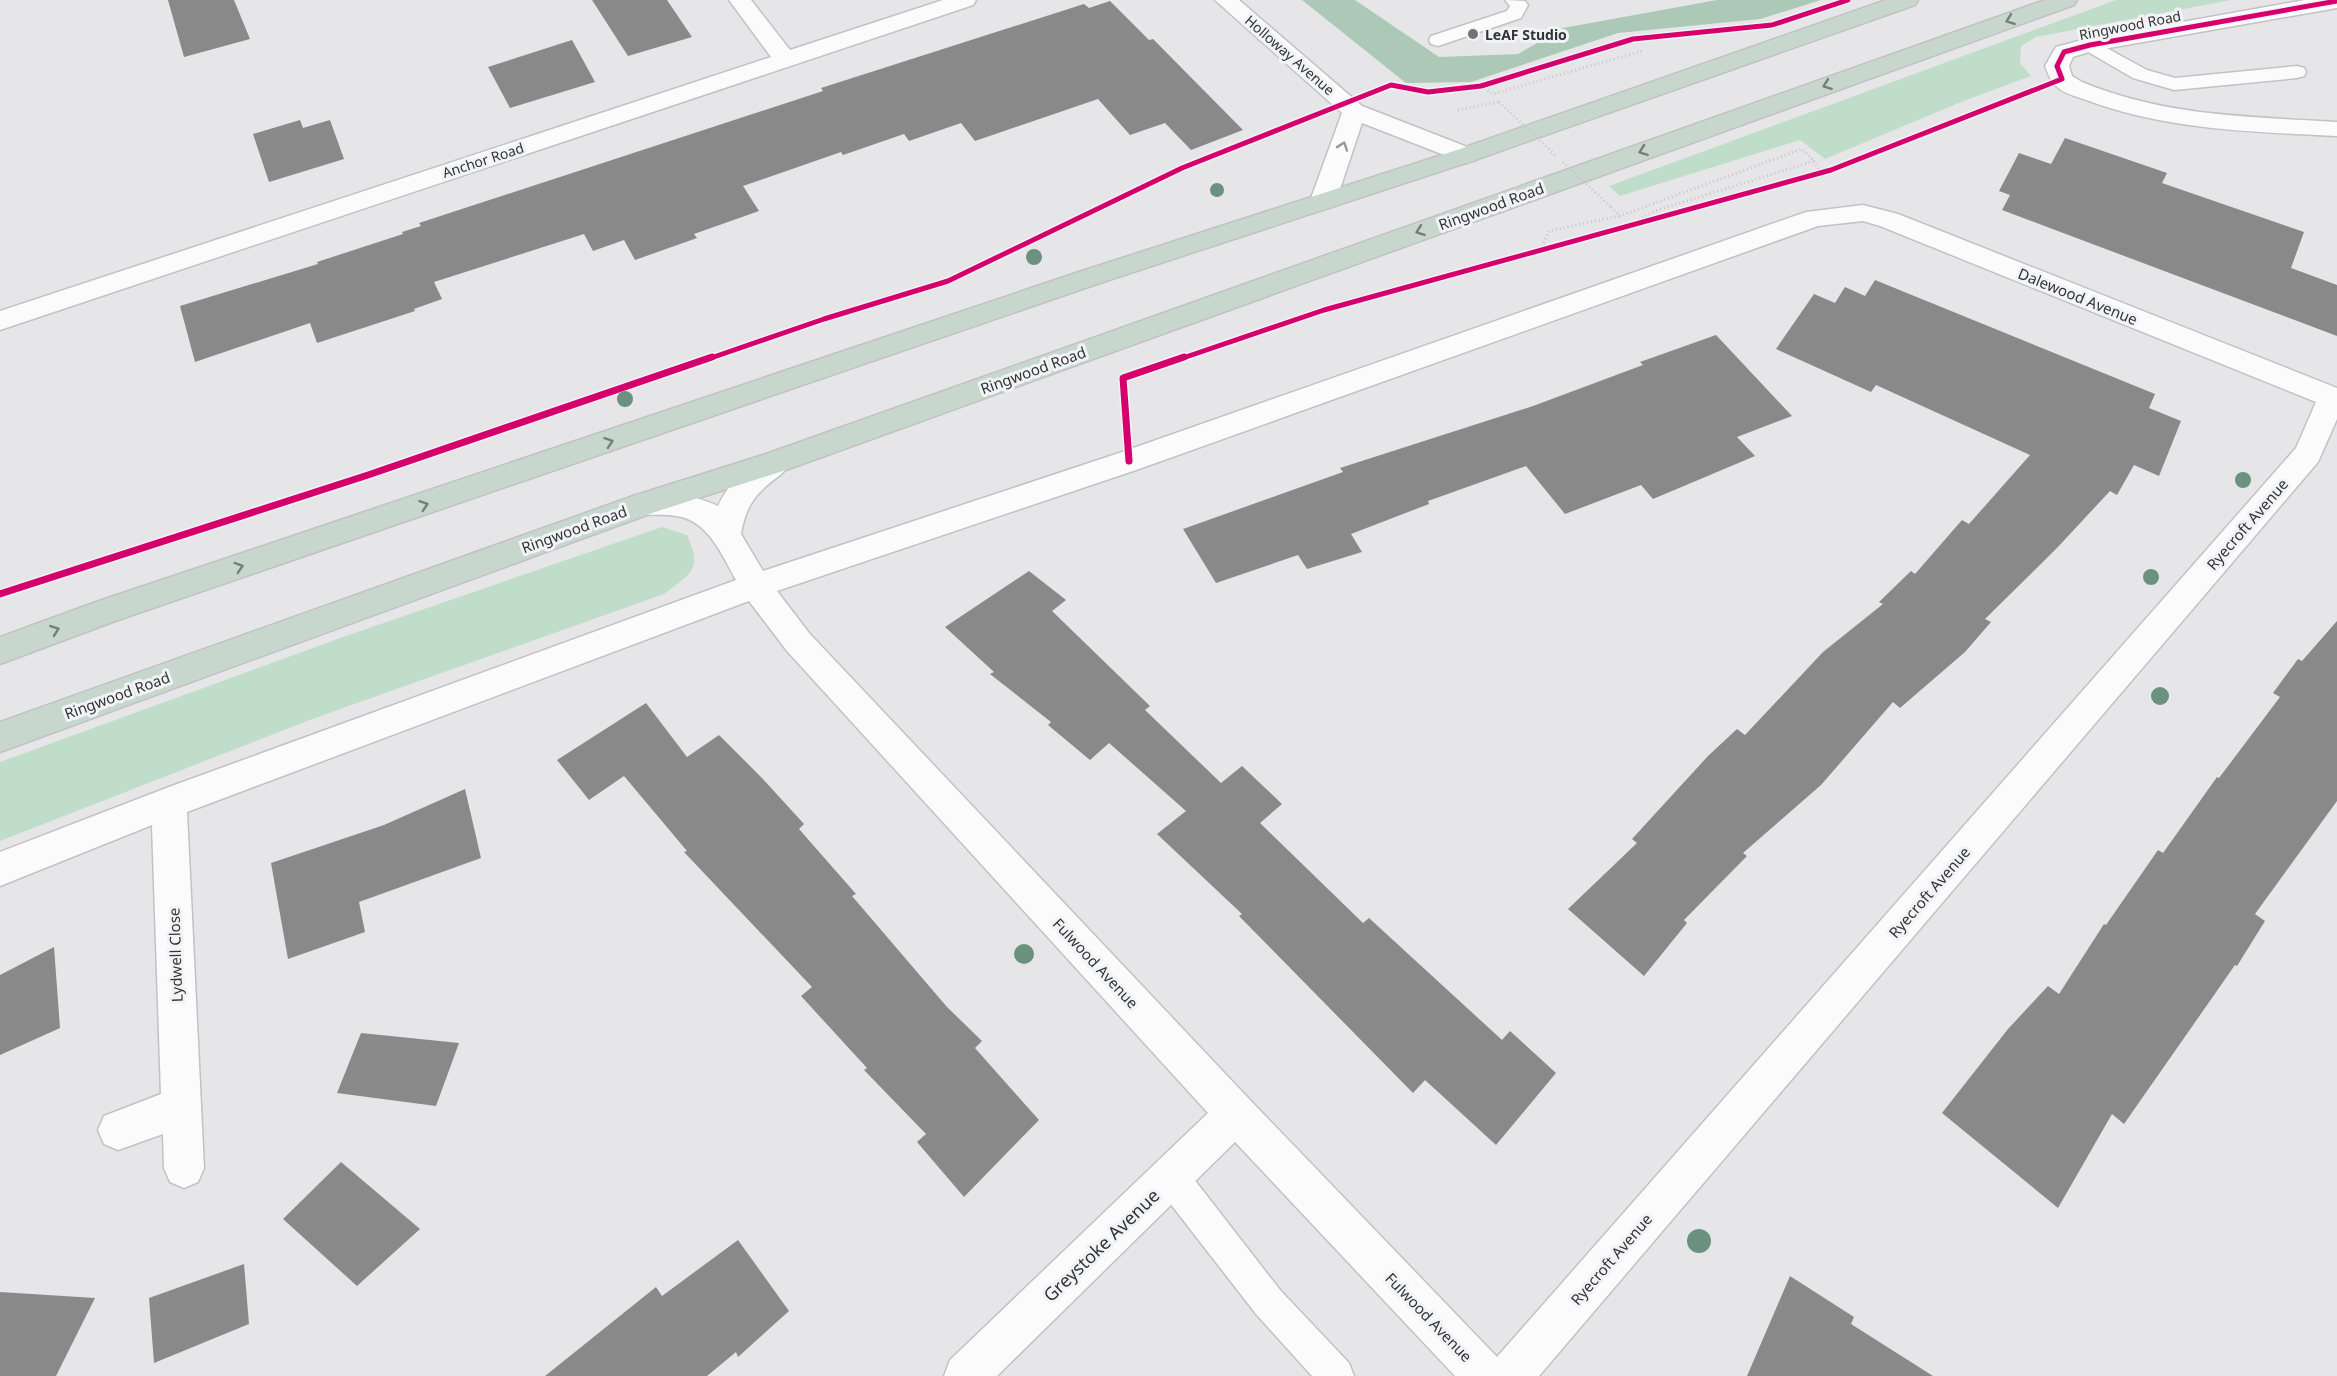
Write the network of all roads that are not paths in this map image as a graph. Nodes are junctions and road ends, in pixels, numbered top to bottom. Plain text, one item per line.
1 (740, 0) edge
2 (965, 0) edge
3 (1226, 0) edge
4 (1514, 0) edge
5 (1907, 0) edge
6 (2066, 0) edge
7 (2337, 1) edge
8 (1438, 40) dead end
9 (2090, 45) junction
10 (785, 59) junction
11 (2297, 72) dead end
12 (1354, 111) junction
13 (2337, 129) edge
14 (1466, 155) junction
15 (1323, 201) junction
16 (0, 321) edge
17 (2334, 398) edge
18 (776, 462) junction
19 (644, 504) junction
20 (726, 535) junction
21 (755, 586) junction
22 (0, 651) edge
23 (0, 737) edge
24 (169, 803) junction
25 (0, 870) edge
26 (181, 1107) junction
27 (1236, 1114) junction
28 (118, 1130) dead end
29 (184, 1168) dead end
30 (1171, 1177) junction
31 (966, 1376) edge
32 (1336, 1376) edge
33 (1485, 1376) edge
34 (1510, 1376) edge

1 - 10 street
2 - 10 street, Anchor Road
3 - 12 street, Holloway Avenue
4 - 8 lane
5 - 14 highway
6 -> 18 highway, Ringwood Road
7 - 9 street, Ringwood Road
9 - 11 lane
9 - 13 street, Ringwood Road
10 - 16 street, Anchor Road
12 - 14 street, Holloway Avenue
15 -> 12 street
14 - 15 highway
22 -> 15 highway
17 - 21 street, Dalewood Avenue
17 - 34 street, Ryecroft Avenue
18 - 19 highway, Ringwood Road
18 - 20 street
19 - 20 street, Fulwood Avenue
19 - 23 highway, Ringwood Road
20 - 21 street, Fulwood Avenue
21 - 24 street
21 - 27 street, Fulwood Avenue
24 - 25 street
24 - 26 street, Lydwell Close
26 - 28 street
26 - 29 street, Lydwell Close
27 - 30 street, Greystoke Avenue
27 - 33 street, Fulwood Avenue
30 - 31 street, Greystoke Avenue
30 - 32 lane

